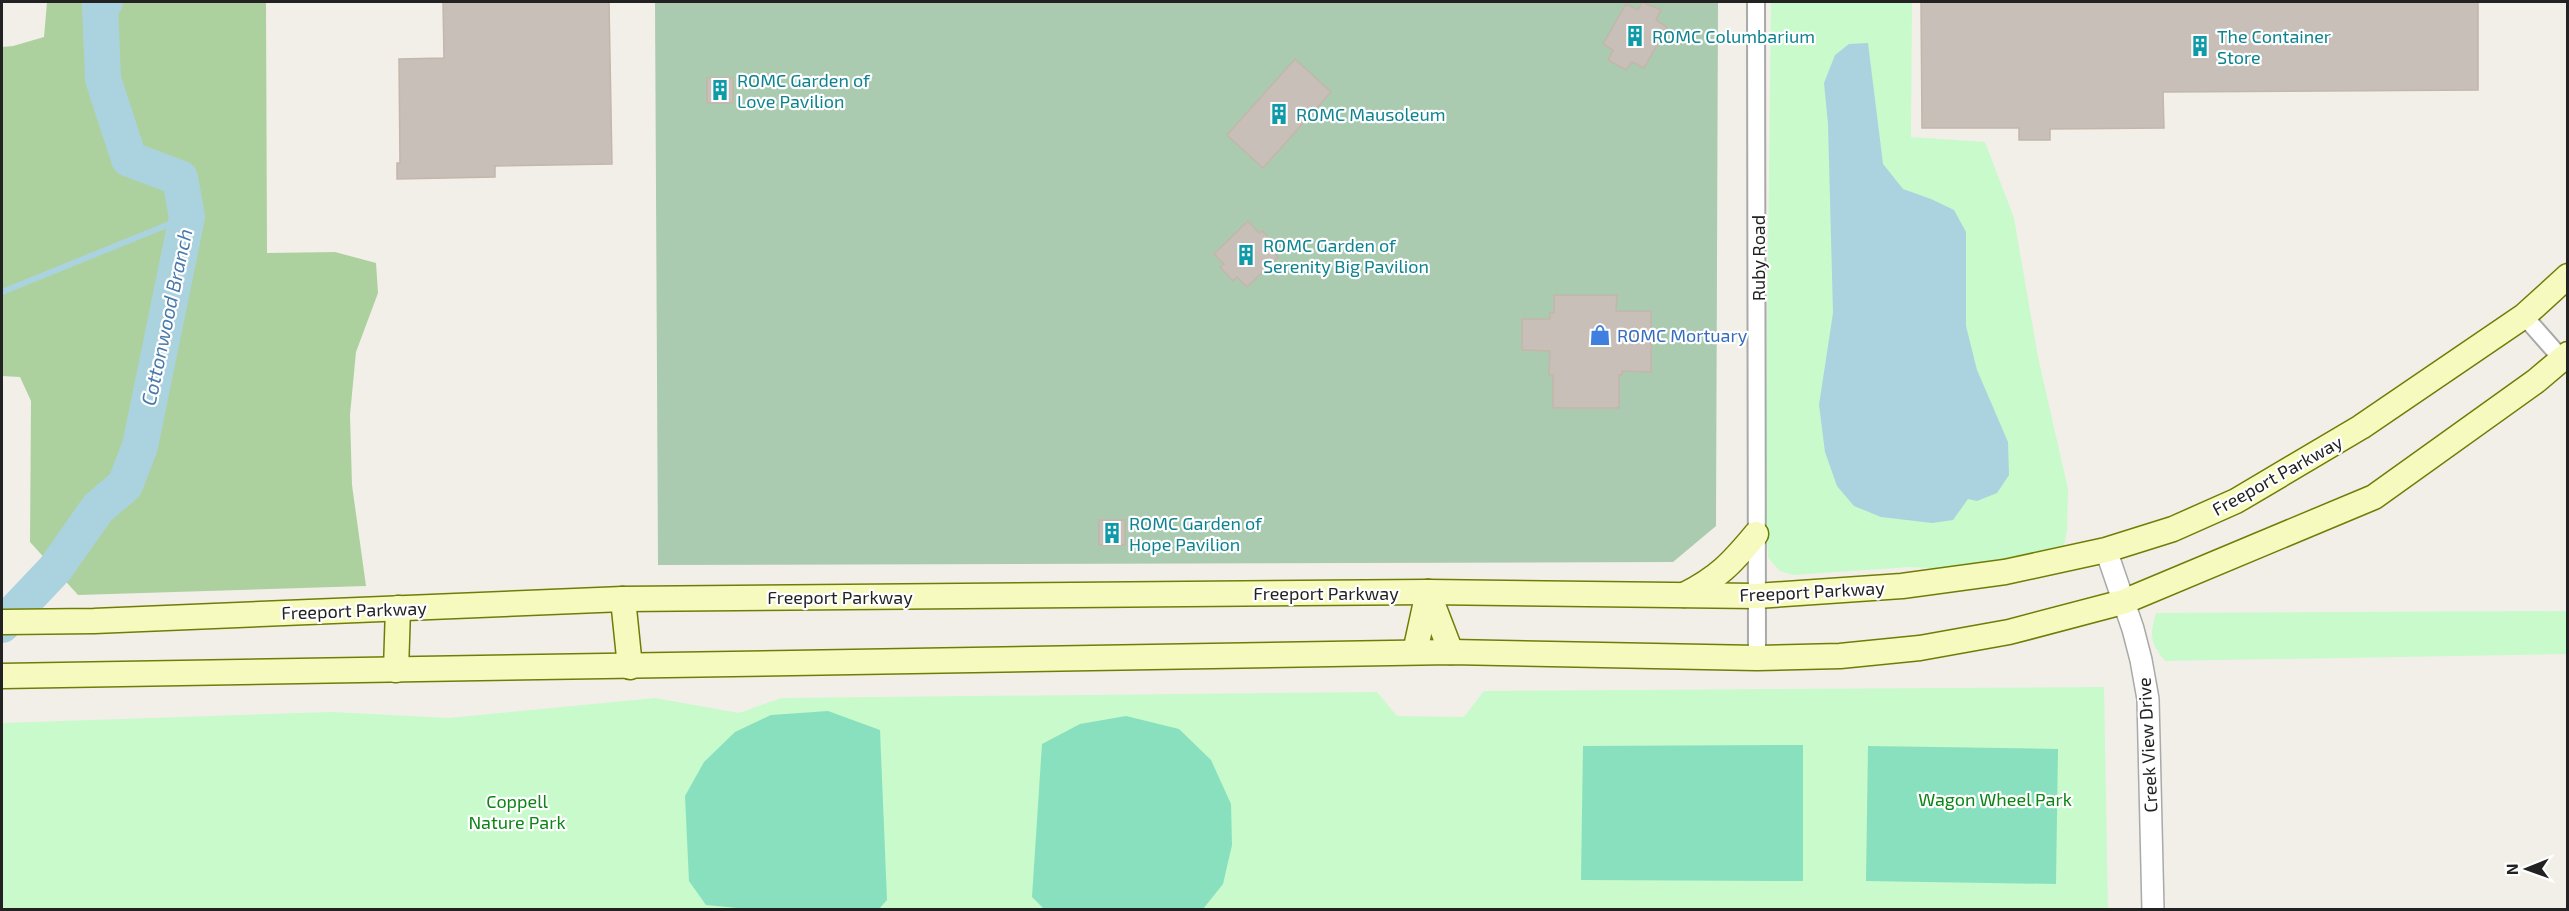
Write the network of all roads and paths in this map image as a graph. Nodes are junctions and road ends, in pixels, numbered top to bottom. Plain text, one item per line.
1 (1756, 2) edge
2 (2568, 276) edge
3 (2524, 316) junction
4 (2565, 356) edge
5 (1756, 534) junction
6 (2106, 550) junction
7 (1428, 592) junction
8 (1683, 596) junction
9 (1756, 596) junction
10 (623, 599) junction
11 (2123, 602) junction
12 (399, 608) junction
13 (2, 622) edge
14 (1415, 652) junction
15 (1451, 652) junction
16 (1757, 658) junction
17 (630, 667) junction
18 (396, 670) junction
19 (2, 676) edge
20 (2153, 909) edge

1 - 5 street, Ruby Road
2 - 3 main road, Freeport Parkway
3 - 4 street
3 - 6 main road, Freeport Parkway
4 - 11 main road
5 - 8 main road
5 - 9 street, Ruby Road
6 - 9 main road, Freeport Parkway
6 - 11 street, Creek View Drive
7 - 8 main road, Freeport Parkway
7 - 10 main road, Freeport Parkway
7 - 14 main road
7 - 15 main road
8 - 9 main road, Freeport Parkway
9 - 16 street, Ruby Road
10 - 12 main road, Freeport Parkway
10 - 17 main road
11 - 16 main road
11 - 20 street, Creek View Drive
12 - 13 main road, Freeport Parkway
12 - 18 main road
14 - 15 main road
14 - 17 main road
15 - 16 main road
17 - 18 main road
18 - 19 main road

